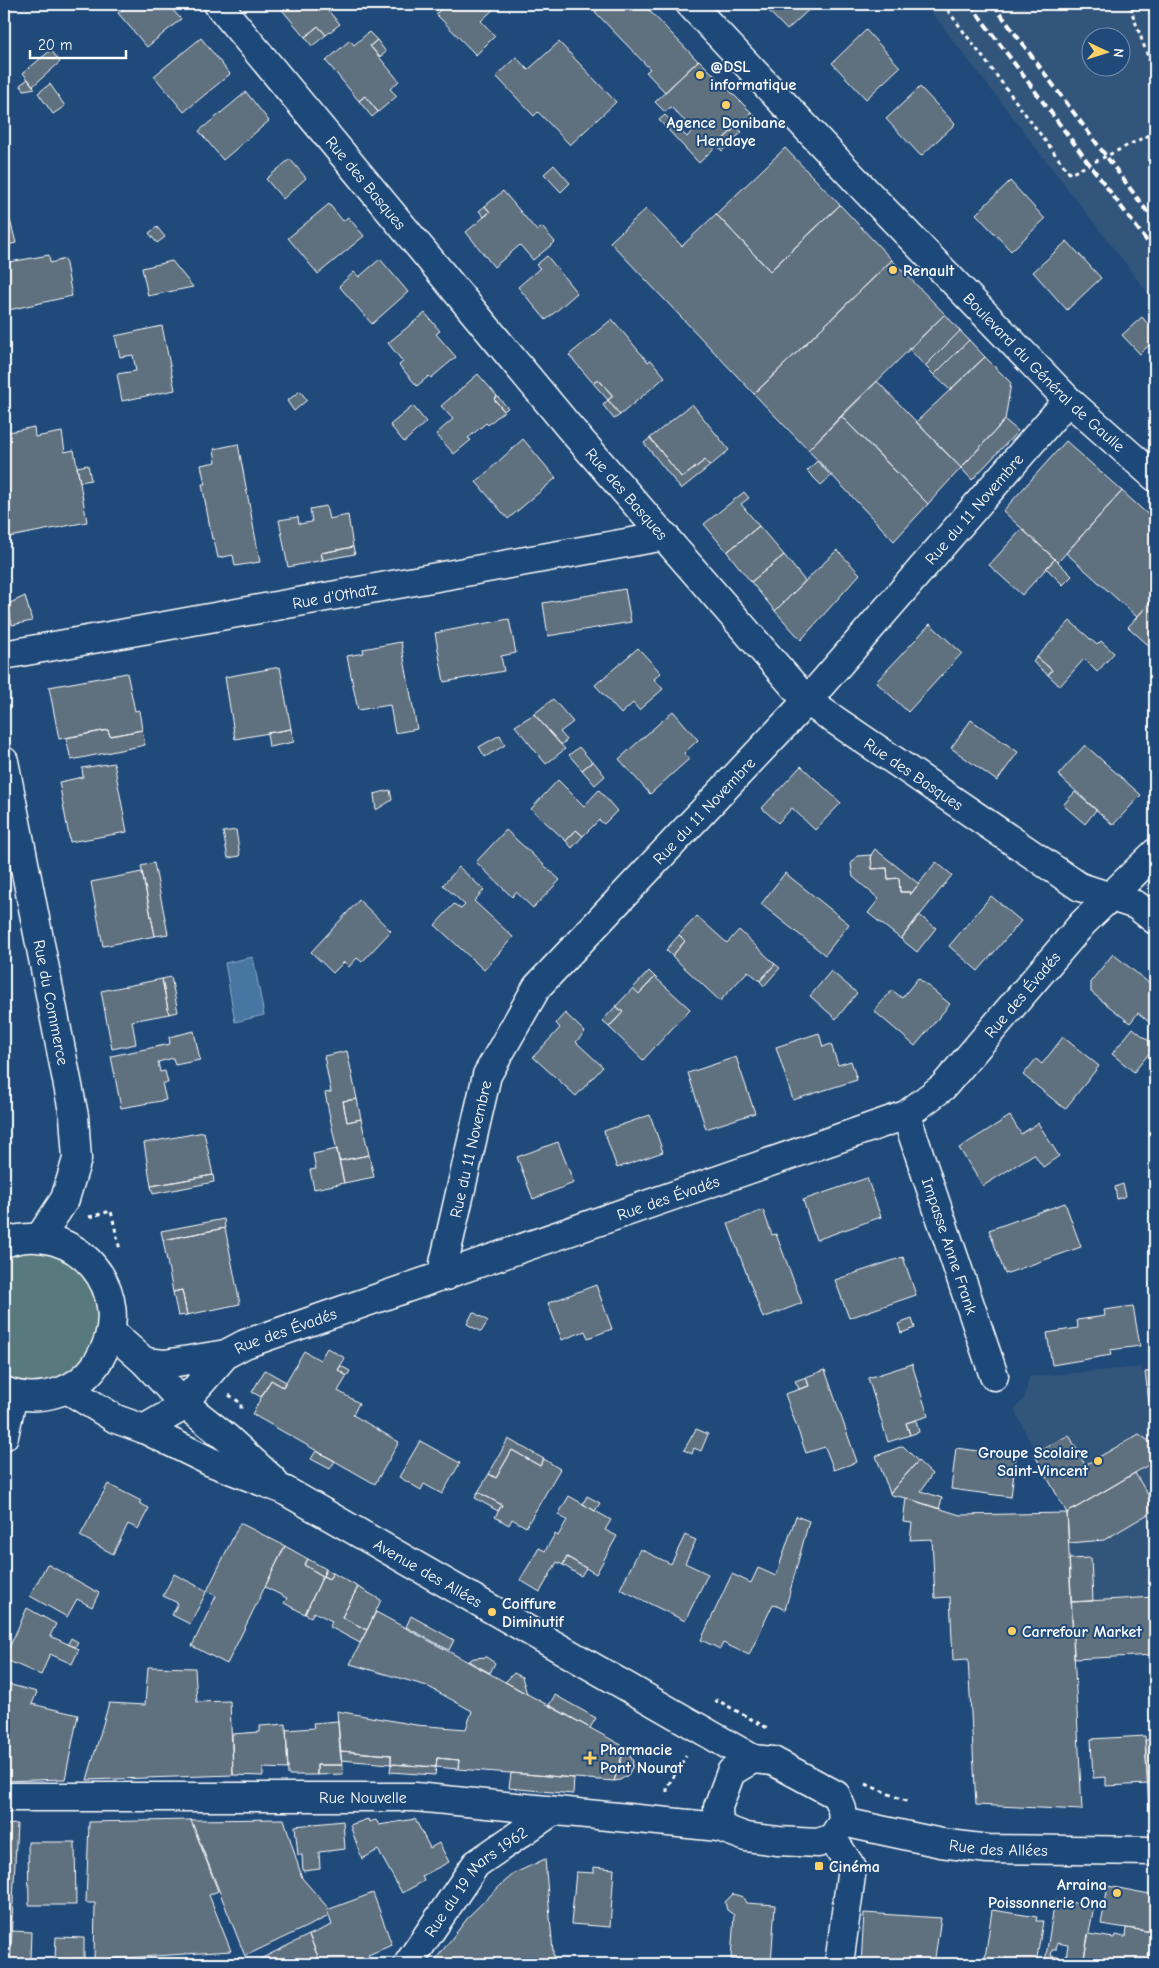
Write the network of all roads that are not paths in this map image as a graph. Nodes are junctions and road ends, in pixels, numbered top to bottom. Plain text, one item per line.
1 (218, 4) edge
2 (690, 4) edge
3 (1068, 400) junction
4 (1155, 477) edge
5 (665, 536) junction
6 (4, 655) edge
7 (807, 700) junction
8 (4, 761) edge
9 (1155, 854) edge
10 (1111, 897) junction
11 (1155, 920) edge
12 (906, 1115) junction
13 (40, 1237) junction
14 (4, 1243) edge
15 (446, 1276) junction
16 (111, 1332) junction
17 (226, 1354) junction
18 (145, 1362) junction
19 (994, 1376) dead end
20 (67, 1389) junction
21 (8, 1393) edge
22 (183, 1403) junction
23 (144, 1429) junction
24 (4, 1436) edge
25 (284, 1490) junction
26 (742, 1765) junction
27 (4, 1797) edge
28 (553, 1811) junction
29 (719, 1827) junction
30 (844, 1828) junction
31 (1155, 1851) edge
32 (408, 1964) edge
33 (839, 1964) edge

1 - 5 street, Rue des Basques
2 - 3 street, Boulevard du Général de Gaulle
3 - 4 street, Boulevard du Général de Gaulle
3 - 7 street, Rue du 11 Novembre
5 - 6 street, Rue d'Othatz
5 - 7 street, Rue des Basques
7 - 10 street, Rue des Basques
7 - 15 street, Rue du 11 Novembre
8 - 13 street, Rue du Commerce
9 - 10 street, Rue des Évadés
10 - 11 street, Rue des Basques
10 - 12 street, Rue des Évadés
12 - 15 street, Rue des Évadés
12 - 19 street, Impasse Anne Frank
13 - 14 street
13 - 16 street
15 - 17 street, Rue des Évadés
16 - 18 street, Avenue des Allées
16 - 20 street
17 - 18 street, Rue des Évadés
17 - 22 street
18 - 22 street, Avenue des Allées
20 - 21 street
20 - 23 street, Avenue des Allées
21 - 24 street
22 - 23 street
22 - 25 street, Avenue des Allées
23 - 25 street, Avenue des Allées
25 - 26 street, Avenue des Allées
26 - 29 street
26 - 30 street
27 - 28 street, Rue Nouvelle
28 - 29 street, Rue Nouvelle
28 - 32 street, Rue du 19 Mars 1962
29 - 30 street, Rue Nouvelle
30 - 31 street, Rue des Allées
30 - 33 street

